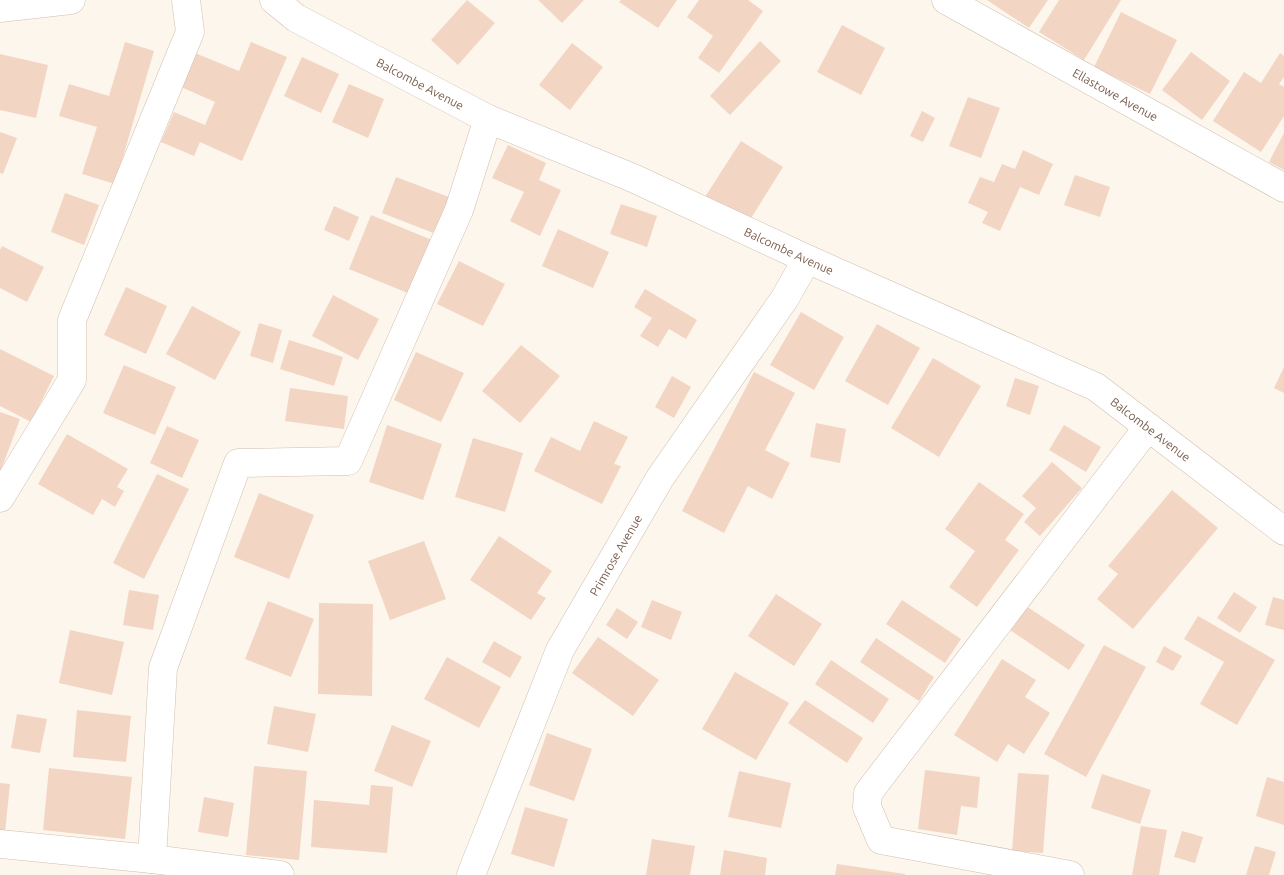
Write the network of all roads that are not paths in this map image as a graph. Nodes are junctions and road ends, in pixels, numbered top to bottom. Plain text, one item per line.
1 (71, 0) edge
2 (186, 0) edge
3 (274, 0) edge
4 (946, 0) edge
5 (7, 5) edge
6 (488, 118) junction
7 (1284, 188) edge
8 (807, 260) junction
9 (1148, 427) junction
10 (0, 498) edge
11 (1284, 530) edge
12 (0, 844) edge
13 (152, 859) junction
14 (280, 875) edge
15 (472, 875) edge
16 (1070, 875) edge

1 - 5 street
2 - 10 street
3 - 6 street, Balcombe Avenue
4 - 7 street, Ellastowe Avenue
6 - 8 street, Balcombe Avenue
6 - 13 street
8 - 9 street, Balcombe Avenue
8 - 15 street, Primrose Avenue
9 - 11 street, Balcombe Avenue
9 - 16 street
12 - 13 street
13 - 14 street

